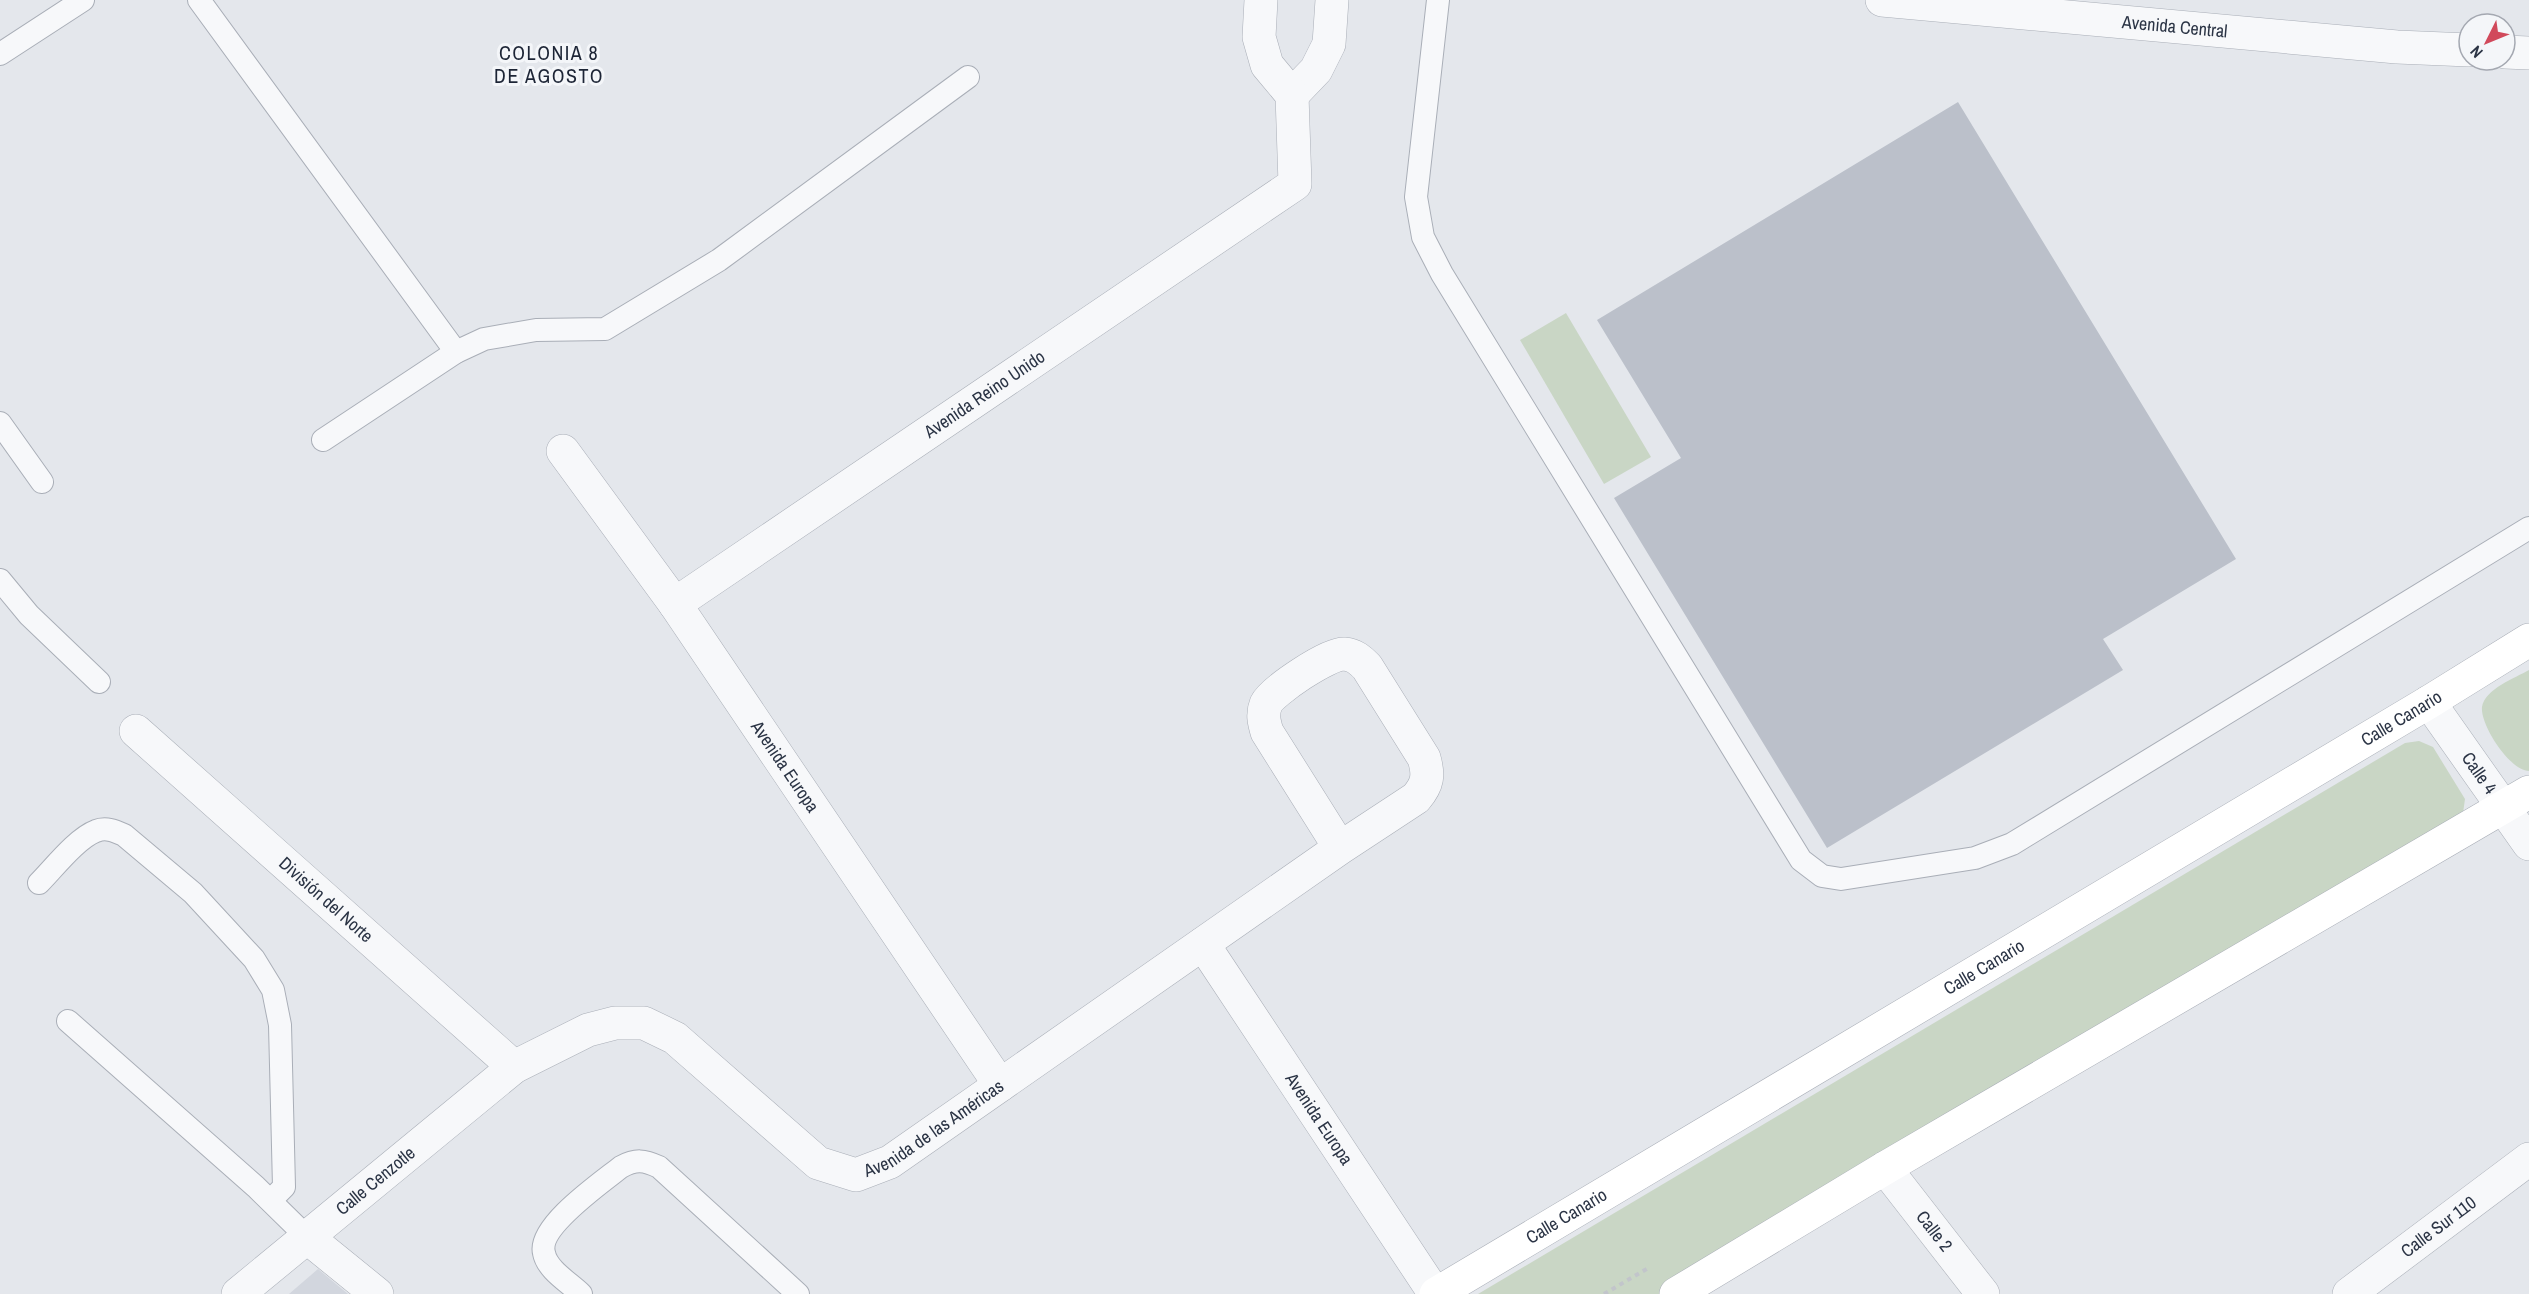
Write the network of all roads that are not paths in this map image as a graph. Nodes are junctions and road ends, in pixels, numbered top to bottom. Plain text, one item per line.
1 (83, 0) edge
2 (199, 0) edge
3 (1261, 0) edge
4 (1332, 0) edge
5 (1438, 0) edge
6 (1882, 0) edge
7 (2457, 50) edge
8 (0, 54) edge
9 (968, 77) dead end
10 (1292, 95) junction
11 (456, 352) junction
12 (0, 423) edge
13 (322, 440) dead end
14 (563, 451) dead end
15 (42, 482) dead end
16 (2529, 528) edge
17 (0, 580) edge
18 (675, 604) junction
19 (2529, 640) edge
20 (99, 682) dead end
21 (2429, 702) junction
22 (136, 731) dead end
23 (2515, 799) edge
24 (2529, 844) edge
25 (1340, 848) junction
26 (39, 883) dead end
27 (1203, 944) junction
28 (68, 1020) dead end
29 (514, 1067) junction
30 (1000, 1085) junction
31 (2529, 1159) edge
32 (1886, 1168) junction
33 (271, 1200) junction
34 (308, 1238) junction
35 (238, 1294) edge
36 (377, 1294) edge
37 (581, 1294) edge
38 (798, 1294) edge
39 (1435, 1294) edge
40 (1676, 1294) edge
41 (1983, 1294) edge
42 (2349, 1294) edge

1 - 8 lane
2 - 11 lane
3 - 10 street
4 - 10 street
5 - 16 lane
6 - 7 street, Avenida Central
9 - 11 lane
10 - 18 street, Avenida Reino Unido
11 - 13 lane
12 - 15 lane
14 - 18 street, Avenida Europa
17 - 20 lane
18 - 30 street, Avenida Europa
19 - 21 street, Calle Canario
21 - 23 street, Calle 4
21 - 39 street, Calle Canario
22 - 29 street, División del Norte
23 - 24 street, Calle 4
23 - 32 street
25 - 25 street, Avenida de las Américas
25 - 27 street, Avenida de las Américas
26 - 33 lane
27 - 30 street, Avenida de las Américas
27 - 39 street, Avenida Europa
28 - 33 lane
29 - 30 street, Avenida de las Américas
29 - 34 street, Calle Cenzotle
31 - 42 street, Calle Sur 110
32 - 40 street
32 - 41 street, Calle 2
33 - 34 lane
34 - 35 street, Calle Cenzotle
34 - 36 street
37 - 38 lane

